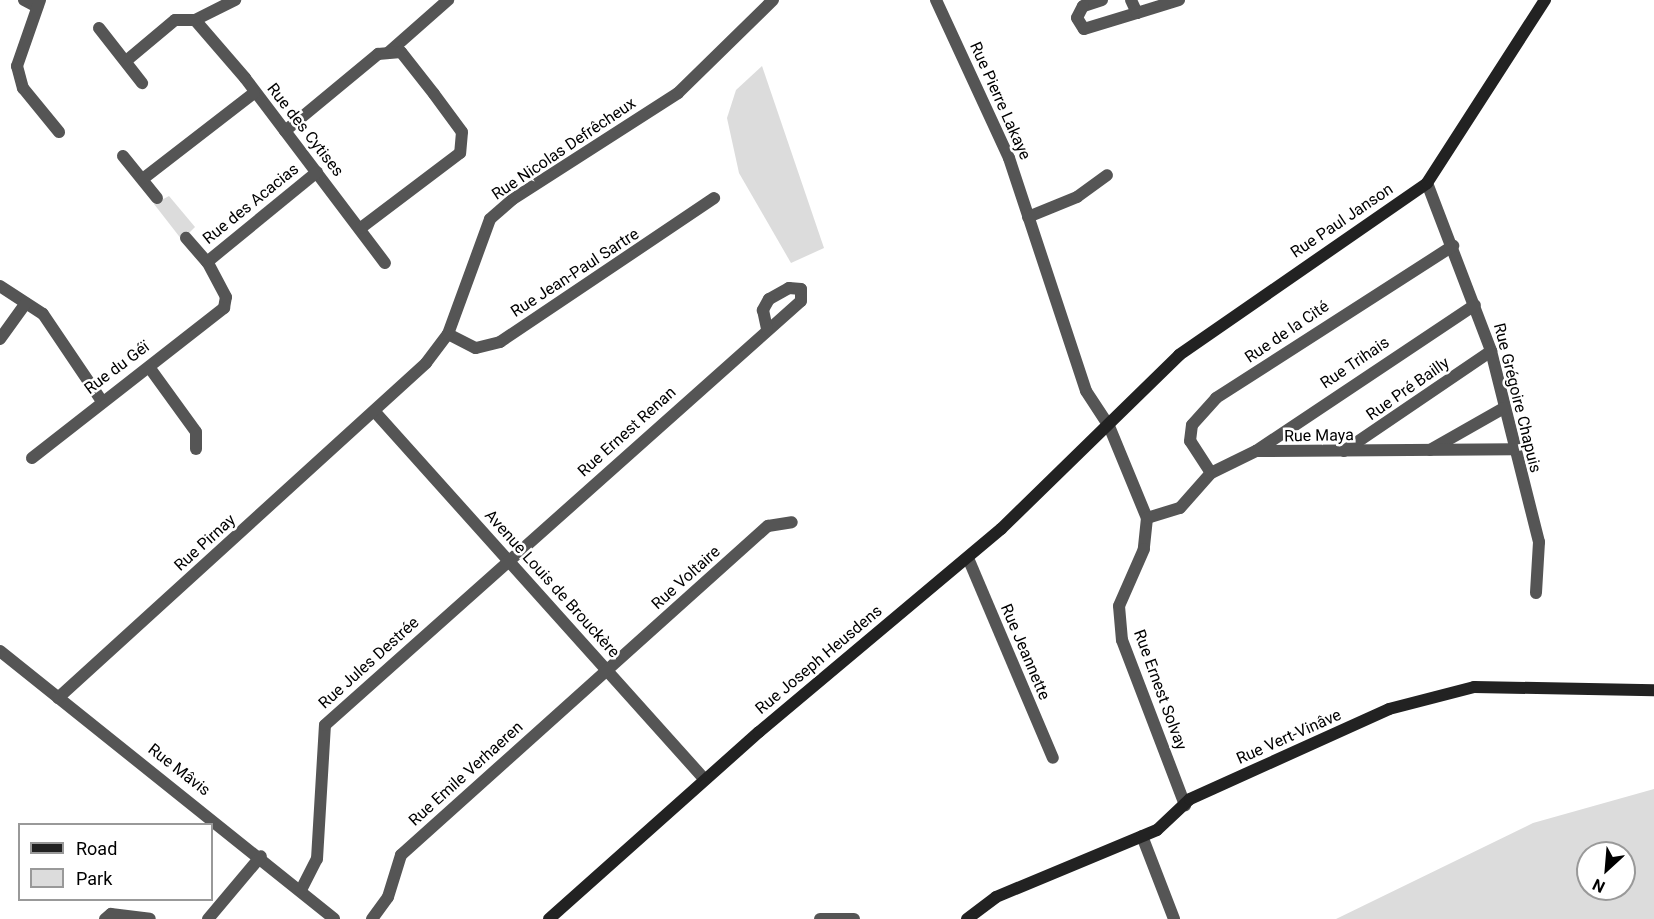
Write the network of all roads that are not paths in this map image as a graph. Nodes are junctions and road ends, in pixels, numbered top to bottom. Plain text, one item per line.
1 (24, 0) edge
2 (235, 0) edge
3 (448, 0) edge
4 (773, 0) edge
5 (936, 0) edge
6 (1102, 0) edge
7 (1131, 0) edge
8 (1179, 0) edge
9 (1545, 0) edge
10 (39, 3) edge
11 (1137, 13) junction
12 (195, 20) junction
13 (99, 27) dead end
14 (389, 52) junction
15 (126, 61) junction
16 (142, 83) dead end
17 (254, 93) junction
18 (285, 131) junction
19 (59, 132) dead end
20 (123, 156) dead end
21 (317, 172) junction
22 (1107, 175) dead end
23 (144, 178) junction
24 (1427, 183) junction
25 (157, 198) dead end
26 (714, 198) dead end
27 (1028, 217) junction
28 (361, 228) junction
29 (186, 238) dead end
30 (1453, 246) junction
31 (207, 262) junction
32 (385, 263) dead end
33 (0, 286) edge
34 (26, 303) junction
35 (1475, 305) junction
36 (224, 308) joint
37 (767, 329) dead end
38 (448, 334) junction
39 (0, 339) edge
40 (1491, 351) junction
41 (149, 367) junction
42 (101, 400) junction
43 (1504, 408) junction
44 (375, 412) junction
45 (1109, 426) junction
46 (196, 449) dead end
47 (1514, 449) junction
48 (1256, 451) junction
49 (1343, 452) junction
50 (1427, 452) junction
51 (32, 458) dead end
52 (1211, 473) junction
53 (1146, 518) junction
54 (792, 522) dead end
55 (968, 558) junction
56 (508, 560) junction
57 (1536, 594) dead end
58 (0, 651) edge
59 (607, 670) junction
60 (1654, 690) edge
61 (58, 698) junction
62 (1053, 758) dead end
63 (704, 779) junction
64 (1185, 805) junction
65 (1142, 836) junction
66 (261, 856) junction
67 (301, 890) junction
68 (141, 918) edge
69 (105, 919) edge
70 (208, 919) edge
71 (334, 919) edge
72 (372, 919) edge
73 (549, 919) edge
74 (820, 919) edge
75 (854, 919) edge
76 (967, 919) edge
77 (1174, 919) edge

1 - 10 street
2 - 12 street
3 - 14 street
4 - 38 street, Rue Nicolas Defrêcheux
5 - 27 street, Rue Pierre Lakaye
6 - 11 street
7 - 11 street
8 - 11 street
9 - 24 street, Rue Paul Janson
10 - 19 street
12 - 15 street
12 - 17 street, Rue des Cytises
13 - 15 street
14 - 18 street
14 - 28 street
15 - 16 street
17 - 18 street, Rue des Cytises
17 - 23 street
18 - 21 street, Rue des Cytises
20 - 23 street
21 - 28 street, Rue des Cytises
21 - 31 street, Rue des Acacias
22 - 27 street
23 - 25 street
24 - 30 street, Rue Grégoire Chapuis
24 - 45 street, Rue Paul Janson
26 - 38 street, Rue Jean-Paul Sartre
27 - 45 street, Rue Pierre Lakaye
28 - 32 street, Rue des Cytises
29 - 31 street, Rue des Acacias
30 - 35 street, Rue Grégoire Chapuis
30 - 52 street, Rue de la Cité
31 - 36 street, Rue des Acacias
33 - 34 street
34 - 39 street
34 - 42 street
35 - 40 street, Rue Grégoire Chapuis
35 - 48 street, Rue Trihais
36 - 41 street, Rue du Géï
37 - 56 street, Rue Ernest Renan
38 - 44 street, Rue Nicolas Defrêcheux
40 - 43 street, Rue Grégoire Chapuis
40 - 49 street, Rue Pré Bailly
41 - 42 street, Rue du Géï
41 - 46 street
42 - 51 street, Rue du Géï
43 - 47 street, Rue Grégoire Chapuis
43 - 50 street
44 - 56 street, Avenue Louis de Brouckère
44 - 61 street, Rue Pirnay
45 - 53 street, Rue Pierre Lakaye
45 - 55 street, Rue Joseph Heusdens
47 - 50 street, Rue Maya
47 - 57 street, Rue Grégoire Chapuis
48 - 49 street, Rue Maya
48 - 52 street, Rue Maya
49 - 50 street, Rue Maya
52 - 53 street, Rue Maya
53 - 64 street, Rue Ernest Solvay
54 - 59 street, Rue Voltaire
55 - 62 street, Rue Jeannette
55 - 63 street, Rue Joseph Heusdens
56 - 59 street, Avenue Louis de Brouckère
56 - 67 street, Rue Jules Destrée
58 - 61 street, Rue Mâvis
59 - 63 street, Avenue Louis de Brouckère
59 - 72 street, Rue Emile Verhaeren
60 - 64 street, Rue Vert-Vinâve
61 - 66 street, Rue Mâvis
63 - 73 street, Rue Joseph Heusdens
64 - 65 street, Rue Vert-Vinâve
65 - 76 street, Rue Vert-Vinâve
65 - 77 street
66 - 67 street, Rue Mâvis
66 - 70 street
67 - 71 street, Rue Mâvis
68 - 69 street
74 - 75 street

